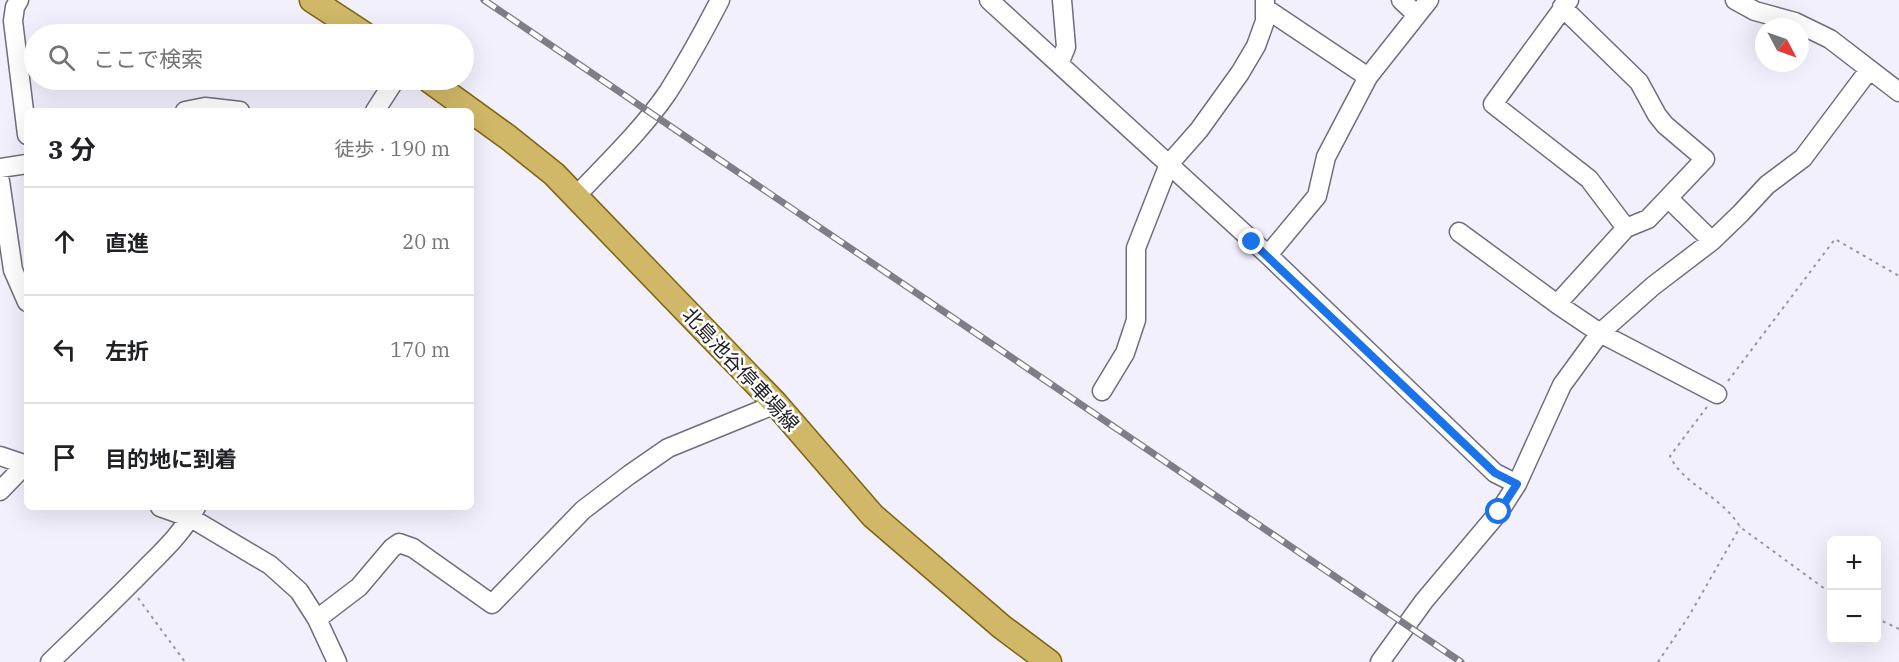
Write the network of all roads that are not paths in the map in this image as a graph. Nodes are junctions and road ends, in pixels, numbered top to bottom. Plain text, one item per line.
1 (19, 0) edge
2 (312, 0) edge
3 (720, 0) edge
4 (989, 0) edge
5 (1062, 0) edge
6 (1401, 0) edge
7 (1429, 0) edge
8 (1735, 0) edge
9 (1565, 3) edge
10 (1265, 4) edge
11 (1418, 15) junction
12 (349, 24) edge
13 (1059, 64) junction
14 (1869, 70) junction
15 (1368, 77) junction
16 (1897, 86) edge
17 (389, 90) edge
18 (443, 90) edge
19 (377, 108) edge
20 (468, 108) edge
21 (24, 111) edge
22 (474, 113) edge
23 (24, 164) edge
24 (1169, 164) junction
25 (0, 168) edge
26 (0, 181) edge
27 (576, 195) junction
28 (1668, 198) junction
29 (1626, 228) junction
30 (1459, 232) dead end
31 (1712, 241) junction
32 (1268, 255) junction
33 (24, 295) edge
34 (1557, 304) junction
35 (1600, 333) junction
36 (1102, 391) dead end
37 (1717, 394) road end
38 (776, 404) junction
39 (0, 456) edge
40 (24, 464) edge
41 (24, 468) edge
42 (1517, 484) junction
43 (0, 491) edge
44 (177, 510) edge
45 (194, 513) edge
46 (317, 619) junction
47 (50, 662) edge
48 (337, 662) edge
49 (1049, 662) edge
50 (1380, 662) edge

1 - 21 street
2 - 12 main road
3 - 27 street
4 - 13 street
5 - 13 street
6 - 11 street
7 - 11 street
8 - 14 street
9 - 28 street
9 - 29 street
10 - 15 street
10 - 24 street
11 - 15 street
13 - 24 street
14 - 16 street
14 - 31 street
15 - 32 street
17 - 19 street
18 - 20 main road, 北島池谷停車場線
22 - 27 main road, 北島池谷停車場線
23 - 25 street
24 - 32 street
24 - 36 street
26 - 33 street
27 - 38 main road, 北島池谷停車場線
28 - 29 street
28 - 31 street
29 - 34 street
30 - 34 street
31 - 35 street
32 - 42 street
34 - 35 street
35 - 37 street
35 - 42 street
38 - 46 street
38 - 49 main road, 北島池谷停車場線
39 - 40 street
41 - 43 street
42 - 50 street
44 - 45 street
45 - 46 street
45 - 47 street
46 - 48 street

